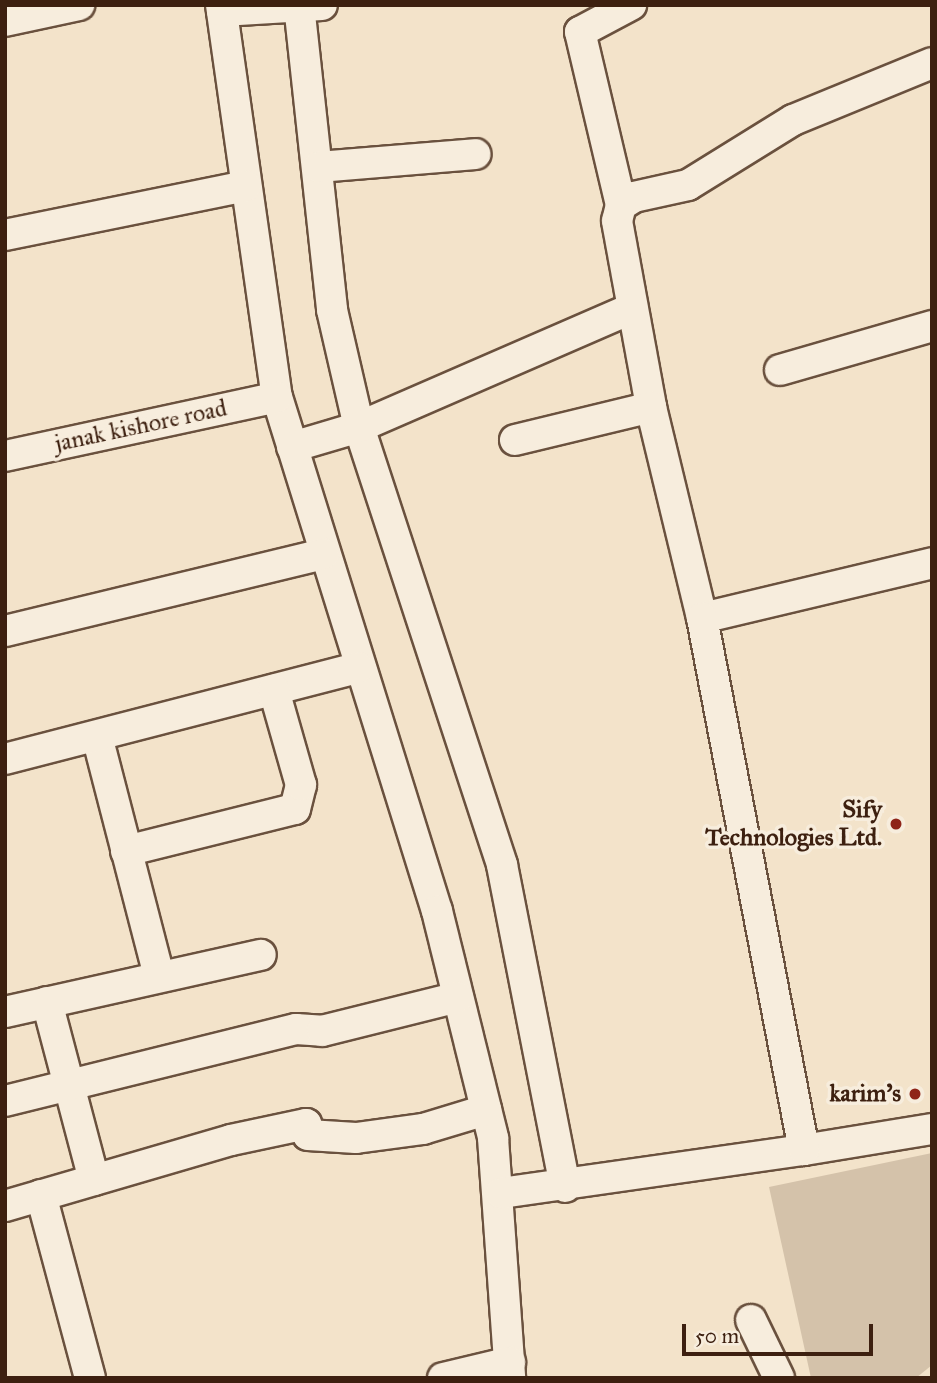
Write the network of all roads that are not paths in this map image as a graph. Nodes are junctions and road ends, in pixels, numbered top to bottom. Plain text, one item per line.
1 (79, 5) edge
2 (631, 5) edge
3 (307, 7) edge
4 (222, 8) edge
5 (5, 21) edge
6 (932, 62) edge
7 (475, 154) dead end
8 (318, 167) junction
9 (246, 186) junction
10 (621, 205) junction
11 (5, 235) edge
12 (631, 309) junction
13 (932, 326) edge
14 (779, 370) dead end
15 (277, 397) junction
16 (651, 407) junction
17 (359, 428) junction
18 (515, 440) dead end
19 (292, 447) junction
20 (5, 456) edge
21 (324, 554) junction
22 (932, 564) edge
23 (702, 618) junction
24 (5, 631) edge
25 (358, 668) junction
26 (274, 690) junction
27 (97, 736) junction
28 (5, 759) edge
29 (126, 851) junction
30 (261, 955) dead end
31 (159, 975) junction
32 (458, 997) junction
33 (47, 1002) junction
34 (5, 1012) edge
35 (69, 1085) junction
36 (5, 1101) edge
37 (486, 1111) junction
38 (932, 1129) edge
39 (804, 1150) junction
40 (94, 1180) junction
41 (565, 1186) junction
42 (501, 1193) junction
43 (41, 1195) junction
44 (5, 1206) edge
45 (751, 1320) dead end
46 (510, 1370) edge
47 (90, 1378) edge
48 (443, 1378) edge
49 (779, 1378) edge

1 - 5 street
2 - 10 street
3 - 4 street
3 - 8 street
4 - 9 street
6 - 10 street
7 - 8 street
8 - 17 street
9 - 11 street
9 - 15 street
10 - 12 street
12 - 16 street
12 - 17 street
13 - 14 street
15 - 19 street
15 - 20 street, janak kishore road
16 - 18 street
16 - 23 street
17 - 19 street
17 - 41 street
19 - 21 street
21 - 24 street
21 - 25 street
22 - 23 street
23 - 39 street
25 - 26 street
25 - 32 street
26 - 27 street
26 - 29 street
27 - 28 street
27 - 29 street
29 - 31 street
30 - 31 street
31 - 33 street
32 - 35 street
32 - 37 street
33 - 34 street
33 - 35 street
35 - 36 street
35 - 40 street
37 - 40 street
37 - 42 street
38 - 39 street
39 - 41 street
40 - 43 street
41 - 42 street
42 - 46 street
43 - 44 street
43 - 47 street
45 - 49 street
46 - 48 street

